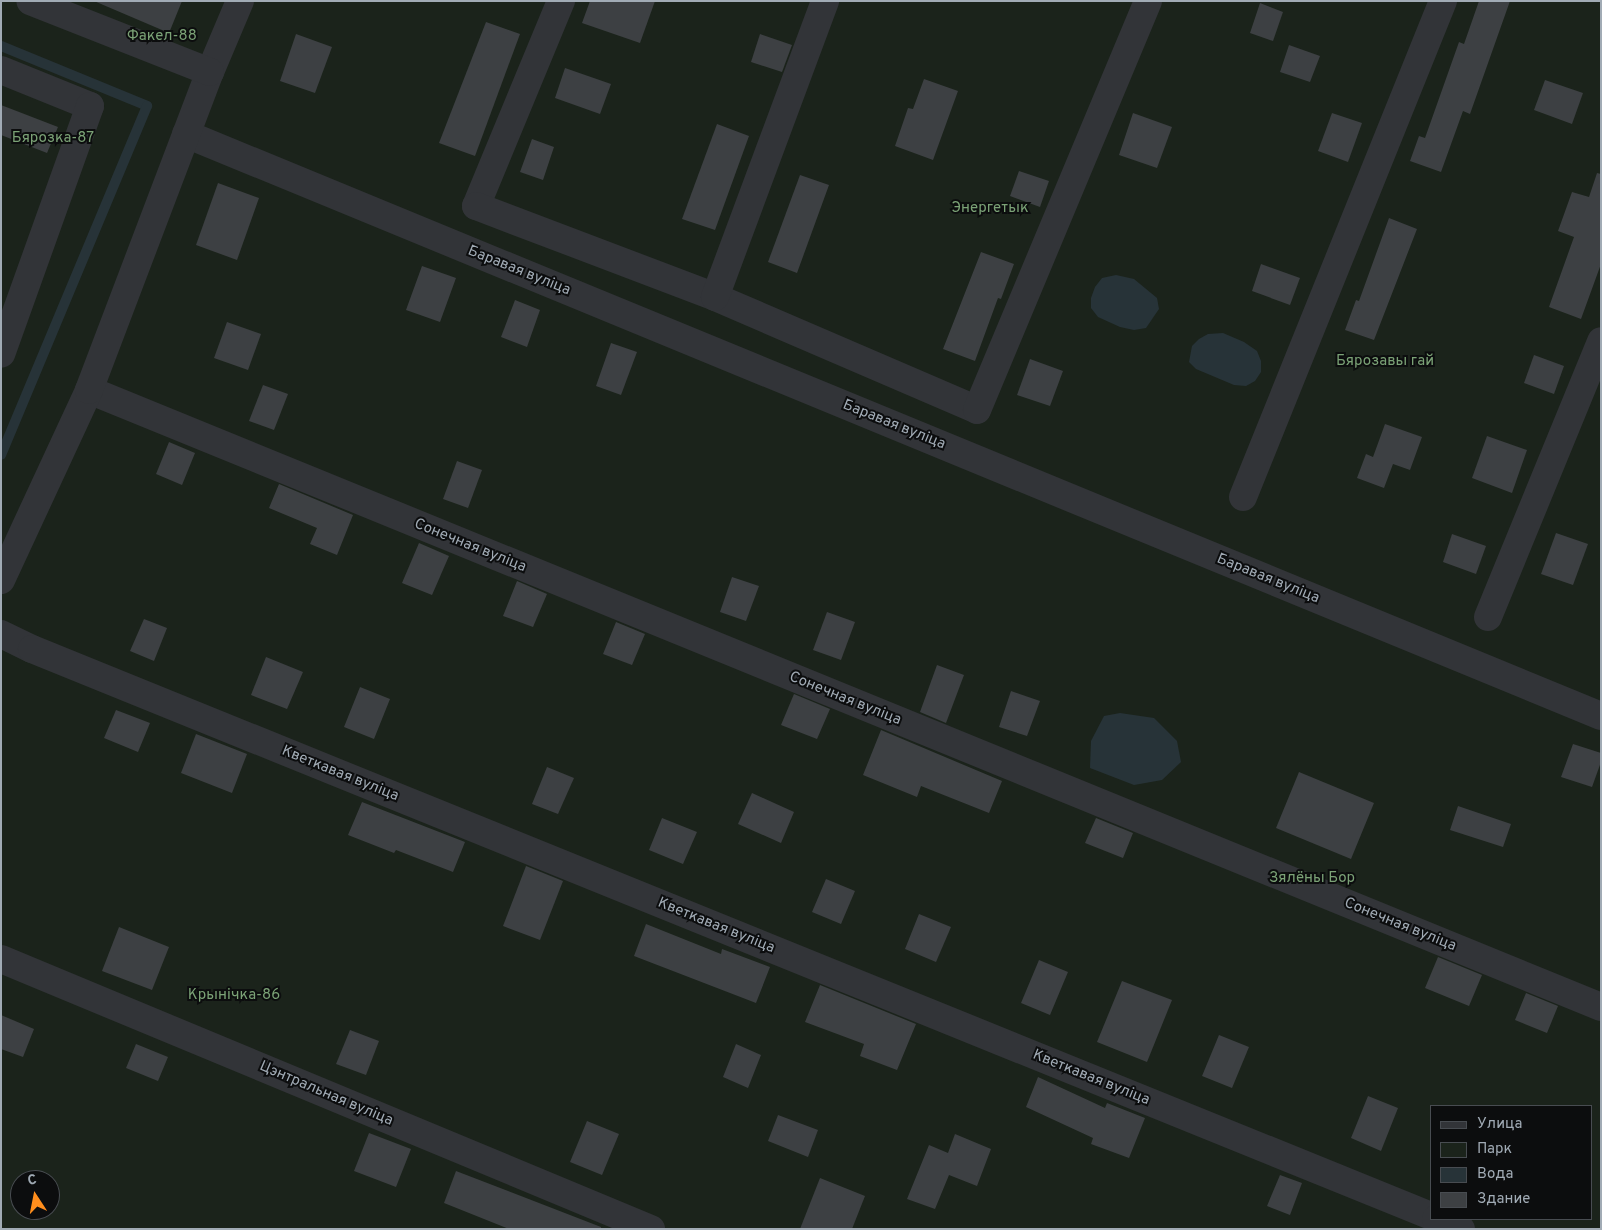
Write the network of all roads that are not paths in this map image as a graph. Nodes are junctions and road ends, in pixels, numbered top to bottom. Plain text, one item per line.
1 (30, 1) edge
2 (240, 1) edge
3 (561, 1) edge
4 (825, 1) edge
5 (1148, 1) edge
6 (1443, 1) edge
7 (1, 70) edge
8 (210, 72) junction
9 (186, 134) junction
10 (715, 298) junction
11 (1601, 341) edge
12 (1, 354) edge
13 (89, 390) junction
14 (1243, 497) dead end
15 (1, 580) edge
16 (1488, 618) dead end
17 (1, 634) edge
18 (1601, 716) edge
19 (1, 959) edge
20 (1601, 1007) edge
21 (1430, 1216) edge
22 (1438, 1220) edge
23 (651, 1229) edge
24 (1461, 1229) edge

1 - 8 lane
2 - 8 lane
3 - 10 lane
4 - 10 lane
5 - 10 lane
6 - 14 lane
7 - 12 lane
8 - 9 lane
9 - 13 lane
9 - 18 lane, Баравая вуліца
11 - 16 lane
13 - 15 lane
13 - 20 lane, Сонечная вуліца
17 - 21 lane, Кветкавая вуліца
19 - 23 lane, Цэнтральная вуліца
22 - 24 lane

